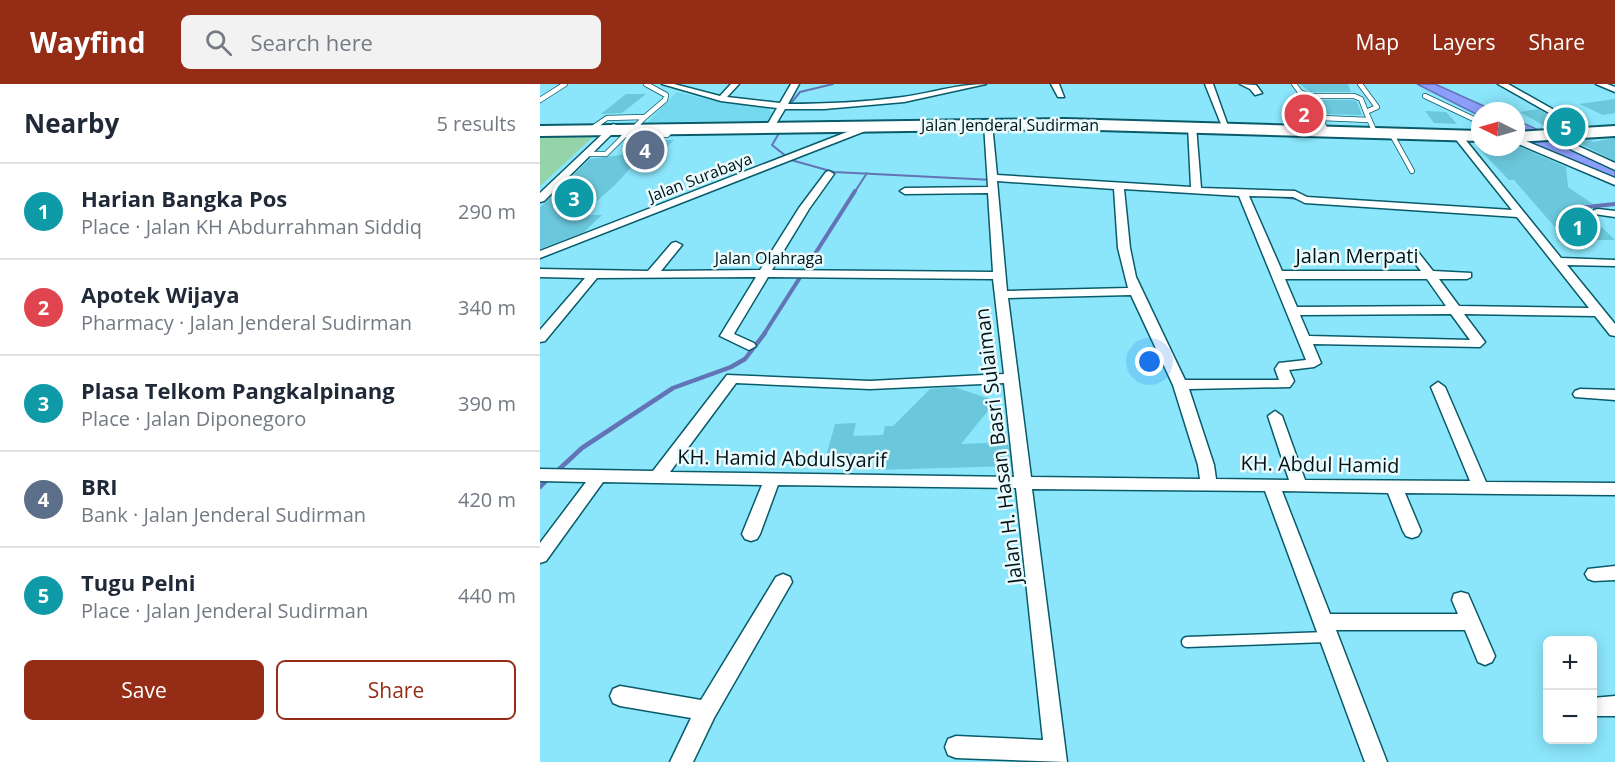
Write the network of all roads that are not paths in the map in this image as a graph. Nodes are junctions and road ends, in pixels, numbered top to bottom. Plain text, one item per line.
1 (565, 84) edge
2 (646, 84) edge
3 (735, 84) edge
4 (982, 84) edge
5 (1055, 84) edge
6 (1209, 84) edge
7 (1244, 84) edge
8 (1294, 84) edge
9 (1360, 84) edge
10 (1502, 84) edge
11 (1600, 84) edge
12 (793, 87) edge
13 (664, 88) edge
14 (1615, 90) edge
15 (1258, 93) dead end
16 (1062, 95) dead end
17 (1309, 96) junction
18 (1425, 96) dead end
19 (721, 99) junction
20 (540, 100) edge
21 (781, 106) junction
22 (1366, 112) junction
23 (1471, 118) edge
24 (641, 121) junction
25 (988, 124) junction
26 (1225, 124) junction
27 (1371, 124) junction
28 (772, 125) junction
29 (1324, 125) junction
30 (870, 126) junction
31 (1192, 126) junction
32 (591, 128) junction
33 (614, 128) junction
34 (540, 129) edge
35 (672, 129) junction
36 (1584, 129) junction
37 (1615, 129) edge
38 (1391, 133) junction
39 (1471, 133) edge
40 (1471, 134) edge
41 (1457, 135) junction
42 (1555, 135) junction
43 (1525, 136) edge
44 (1525, 140) edge
45 (586, 154) junction
46 (1615, 167) edge
47 (1412, 171) dead end
48 (829, 174) dead end
49 (991, 182) junction
50 (1615, 182) edge
51 (1118, 188) junction
52 (1196, 190) junction
53 (905, 191) dead end
54 (1244, 195) junction
55 (540, 199) edge
56 (1598, 212) dead end
57 (1522, 214) junction
58 (1615, 214) edge
59 (676, 245) dead end
60 (1414, 254) dead end
61 (540, 255) edge
62 (1560, 261) junction
63 (1615, 262) edge
64 (540, 273) edge
65 (765, 273) junction
66 (652, 274) junction
67 (594, 275) junction
68 (1276, 275) junction
69 (1430, 275) junction
70 (1467, 275) dead end
71 (999, 276) junction
72 (1135, 291) junction
73 (1001, 295) junction
74 (1455, 310) junction
75 (1293, 311) junction
76 (1599, 312) junction
77 (1615, 332) edge
78 (540, 339) edge
79 (1306, 340) junction
80 (748, 346) dead end
81 (1011, 378) junction
82 (1180, 385) junction
83 (1438, 387) dead end
84 (1580, 394) dead end
85 (1615, 395) edge
86 (1275, 416) dead end
87 (544, 475) edge
88 (599, 476) junction
89 (657, 477) junction
90 (772, 480) junction
91 (1024, 483) junction
92 (1271, 484) junction
93 (1209, 485) junction
94 (1299, 485) junction
95 (1394, 486) junction
96 (1480, 487) junction
97 (1615, 489) edge
98 (1412, 531) dead end
99 (751, 534) dead end
100 (540, 556) edge
101 (1615, 573) edge
102 (1594, 574) dead end
103 (783, 582) dead end
104 (1461, 600) dead end
105 (1471, 622) junction
106 (1324, 629) junction
107 (1187, 642) dead end
108 (1485, 656) dead end
109 (620, 696) dead end
110 (706, 711) junction
111 (956, 747) dead end
112 (1055, 757) edge
113 (681, 762) edge
114 (1376, 762) edge

1 - 20 lane
2 - 13 lane
3 - 19 street
4 - 21 street
5 - 16 street
6 - 26 street
7 - 15 street
8 - 17 lane
9 - 22 lane
10 - 36 street
11 - 14 street
12 - 21 street
13 - 19 street
13 - 24 lane
17 - 22 lane
17 - 29 lane
18 - 23 lane
19 - 21 street
21 - 28 street
22 - 27 lane
24 - 28 highway, Jalan Jenderal Sudirman
24 - 32 lane
24 - 33 highway, Jalan Jenderal Sudirman
25 - 30 highway, Jalan Jenderal Sudirman
25 - 31 highway, Jalan Jenderal Sudirman
25 - 49 street, Jalan H. Hasan Basri Sulaiman
26 - 28 highway, Jalan Jenderal Sudirman
26 - 29 highway, Jalan Jenderal Sudirman
27 - 29 highway, Jalan Jenderal Sudirman
27 - 39 highway, Jalan Jenderal Sudirman
28 - 30 highway, Jalan Jenderal Sudirman
28 - 35 highway, Jalan Jenderal Sudirman
29 - 31 highway, Jalan Jenderal Sudirman
29 - 38 highway, Jalan Jenderal Sudirman
30 - 61 street, Jalan Surabaya
31 - 52 street
32 - 33 highway, Jalan Jenderal Sudirman
32 - 34 highway, Jalan Jenderal Sudirman
33 - 35 highway, Jalan Jenderal Sudirman
33 - 45 street
35 - 45 lane
36 - 37 highway
36 - 42 highway
37 - 42 highway
38 - 41 highway, Jalan Jenderal Sudirman
38 - 47 lane
40 - 41 highway, Jalan Jenderal Sudirman
41 - 57 street
42 - 43 highway
42 - 46 street
44 - 50 street
45 - 55 street
48 - 65 street
49 - 51 street
49 - 53 street
49 - 71 street, Jalan H. Hasan Basri Sulaiman
51 - 52 street
51 - 72 street
52 - 54 street
54 - 57 street
54 - 68 street
56 - 58 street
57 - 62 street
59 - 66 street
60 - 69 street
62 - 63 street
62 - 76 street
64 - 67 street, Jalan Olahraga
65 - 66 street, Jalan Olahraga
65 - 71 street, Jalan Olahraga
65 - 80 street
66 - 67 street, Jalan Olahraga
67 - 78 street
68 - 69 street, Jalan Merpati
68 - 75 street
69 - 70 street
69 - 74 street, Jalan Merpati
71 - 73 street, Jalan H. Hasan Basri Sulaiman
72 - 73 street
72 - 82 street
73 - 81 street, Jalan H. Hasan Basri Sulaiman
74 - 75 street
74 - 76 street
74 - 79 street, Jalan Merpati
75 - 79 street
76 - 77 street
79 - 82 street
81 - 89 street
81 - 91 street, Jalan H. Hasan Basri Sulaiman
82 - 93 street
83 - 96 street
84 - 85 street
86 - 94 street
87 - 88 street, KH. Hamid Abdulsyarif
88 - 89 street, KH. Hamid Abdulsyarif
88 - 100 street
89 - 90 street, KH. Hamid Abdulsyarif
90 - 91 street, KH. Hamid Abdulsyarif
90 - 99 street
91 - 93 street, KH. Abdul Hamid
91 - 112 street, Jalan H. Hasan Basri Sulaiman
92 - 93 street, KH. Abdul Hamid
92 - 94 street, KH. Abdul Hamid
92 - 106 street
94 - 95 street, KH. Abdul Hamid
95 - 96 street, KH. Abdul Hamid
95 - 98 street
96 - 97 street, KH. Abdul Hamid
101 - 102 street
103 - 110 street
104 - 105 street
105 - 106 street
105 - 108 street
106 - 107 lane
106 - 114 street
109 - 110 street
110 - 113 street
111 - 112 street

